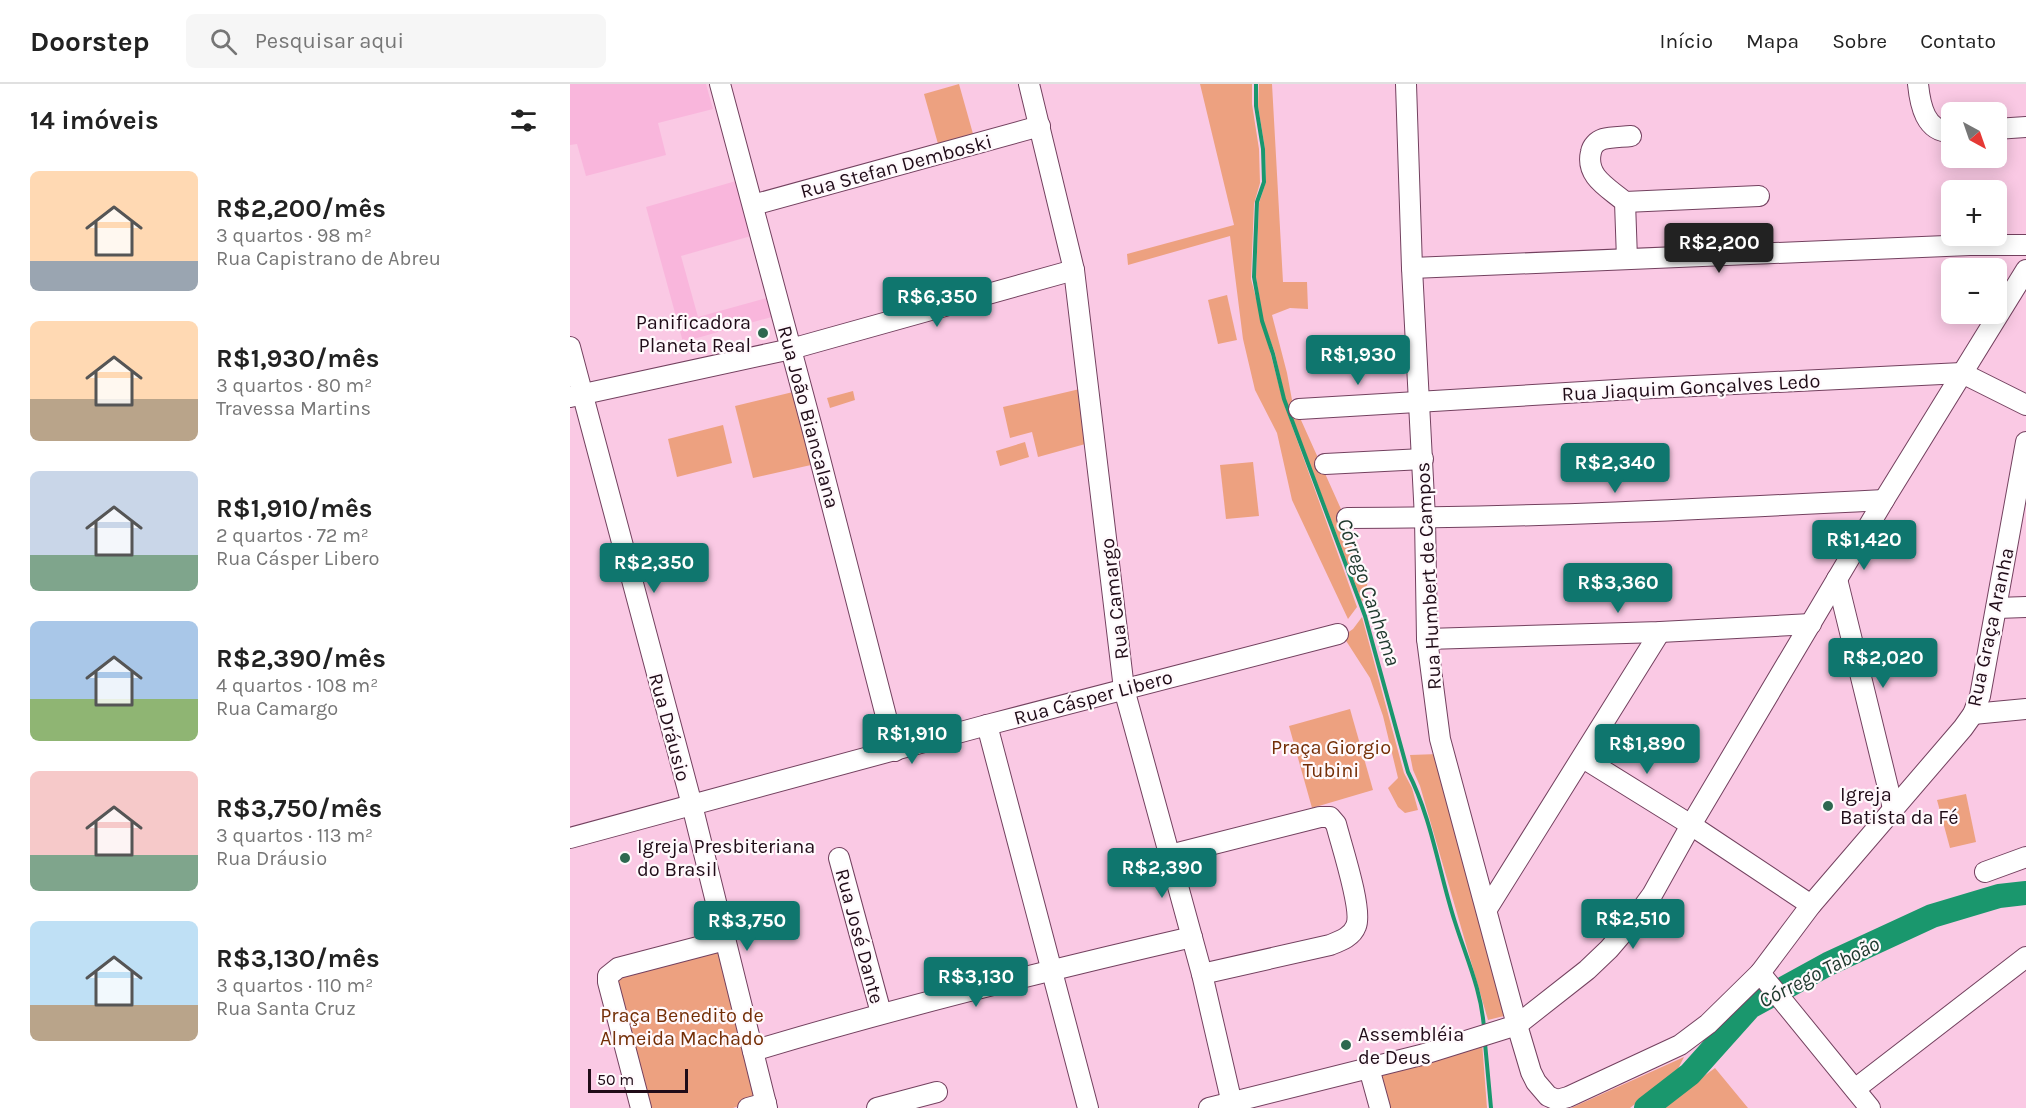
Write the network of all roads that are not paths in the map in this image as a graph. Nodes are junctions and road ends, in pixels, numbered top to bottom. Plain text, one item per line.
1 (720, 84) edge
2 (1029, 84) edge
3 (1406, 84) edge
4 (1918, 84) edge
5 (1040, 126) junction
6 (2026, 128) edge
7 (2007, 129) edge
8 (1941, 130) edge
9 (1631, 136) dead end
10 (1759, 196) dead end
11 (1625, 202) junction
12 (753, 205) junction
13 (2026, 245) edge
14 (1627, 259) junction
15 (1412, 268) junction
16 (1074, 270) junction
17 (2026, 270) edge
18 (570, 347) edge
19 (790, 349) junction
20 (1962, 373) junction
21 (575, 395) edge
22 (1420, 401) junction
23 (2026, 405) edge
24 (1299, 409) dead end
25 (2026, 442) edge
26 (1423, 459) junction
27 (1324, 464) dead end
28 (2022, 487) edge
29 (1884, 500) junction
30 (1347, 518) dead end
31 (1425, 518) junction
32 (1837, 579) junction
33 (2026, 606) edge
34 (1997, 608) junction
35 (1811, 624) junction
36 (1660, 632) junction
37 (1338, 634) dead end
38 (1427, 639) junction
39 (1124, 689) junction
40 (2026, 709) edge
41 (1973, 714) junction
42 (987, 725) junction
43 (895, 750) junction
44 (1583, 758) junction
45 (692, 805) junction
46 (1893, 808) junction
47 (1691, 825) junction
48 (570, 838) edge
49 (1170, 855) junction
50 (2026, 857) edge
51 (839, 858) dead end
52 (1985, 872) dead end
53 (1811, 905) junction
54 (1487, 909) junction
55 (1192, 937) junction
56 (724, 940) junction
57 (2026, 957) edge
58 (1051, 970) junction
59 (1202, 974) junction
60 (1761, 975) junction
61 (881, 1013) junction
62 (1508, 1028) junction
63 (753, 1051) junction
64 (1369, 1068) junction
65 (1855, 1089) junction
66 (937, 1092) dead end
67 (1568, 1097) joint
68 (1232, 1105) edge
69 (760, 1106) edge
70 (641, 1108) edge
71 (877, 1108) edge
72 (1088, 1108) edge
73 (1209, 1108) edge
74 (1380, 1108) edge
75 (1870, 1108) edge

1 - 12 street, Rua João Biancalana
2 - 5 street, Rua Camargo
3 - 15 street, Rua Humbert de Campos
4 - 8 street
5 - 12 street, Rua Stefan Demboski
5 - 16 street, Rua Camargo
6 - 7 street
9 - 11 street
10 - 11 street
11 - 14 street
12 - 19 street, Rua João Biancalana
13 - 14 street
14 - 15 street
15 - 22 street, Rua Humbert de Campos
16 - 19 street
16 - 39 street, Rua Camargo
17 - 20 street
18 - 21 street, Rua Dráusio
19 - 21 street
19 - 43 street, Rua João Biancalana
20 - 22 street, Rua Jiaquim Gonçalves Ledo
20 - 23 street
20 - 29 street
21 - 45 street, Rua Dráusio
22 - 24 street, Rua Jiaquim Gonçalves Ledo
22 - 26 street, Rua Humbert de Campos
25 - 28 street, Rua Graça Aranha
26 - 27 street
26 - 31 street, Rua Humbert de Campos
28 - 34 street, Rua Graça Aranha
29 - 31 street
29 - 32 street
30 - 31 street
31 - 38 street, Rua Humbert de Campos
32 - 35 street
32 - 46 street
33 - 34 street
34 - 41 street, Rua Graça Aranha
35 - 36 street
35 - 47 street
36 - 38 street
36 - 44 street
37 - 39 street, Rua Cásper Libero
38 - 54 street, Rua Humbert de Campos
39 - 42 street, Rua Cásper Libero
39 - 49 street, Rua Camargo
40 - 41 street
41 - 46 street, Rua Graça Aranha
42 - 43 street, Rua Cásper Libero
42 - 58 street
43 - 45 street, Rua Cásper Libero
44 - 47 street
44 - 54 street
45 - 48 street, Rua Cásper Libero
45 - 56 street, Rua Dráusio
46 - 53 street, Rua Graça Aranha
47 - 53 street
47 - 62 street
49 - 55 street, Rua Camargo
49 - 59 street
50 - 52 street
51 - 61 street, Rua José Dante
53 - 60 street, Rua Graça Aranha
54 - 62 street, Rua Humbert de Campos
55 - 58 street
55 - 59 street, Rua Camargo
56 - 63 street, Rua Dráusio
56 - 70 street
57 - 65 street
58 - 61 street
58 - 72 street
59 - 68 street, Rua Camargo
60 - 65 street
60 - 67 street, Rua Graça Aranha
61 - 63 street
62 - 64 street
62 - 67 street, Rua Humbert de Campos
63 - 69 street, Rua Dráusio
64 - 68 street
64 - 74 street
65 - 75 street
66 - 71 street
68 - 73 street

